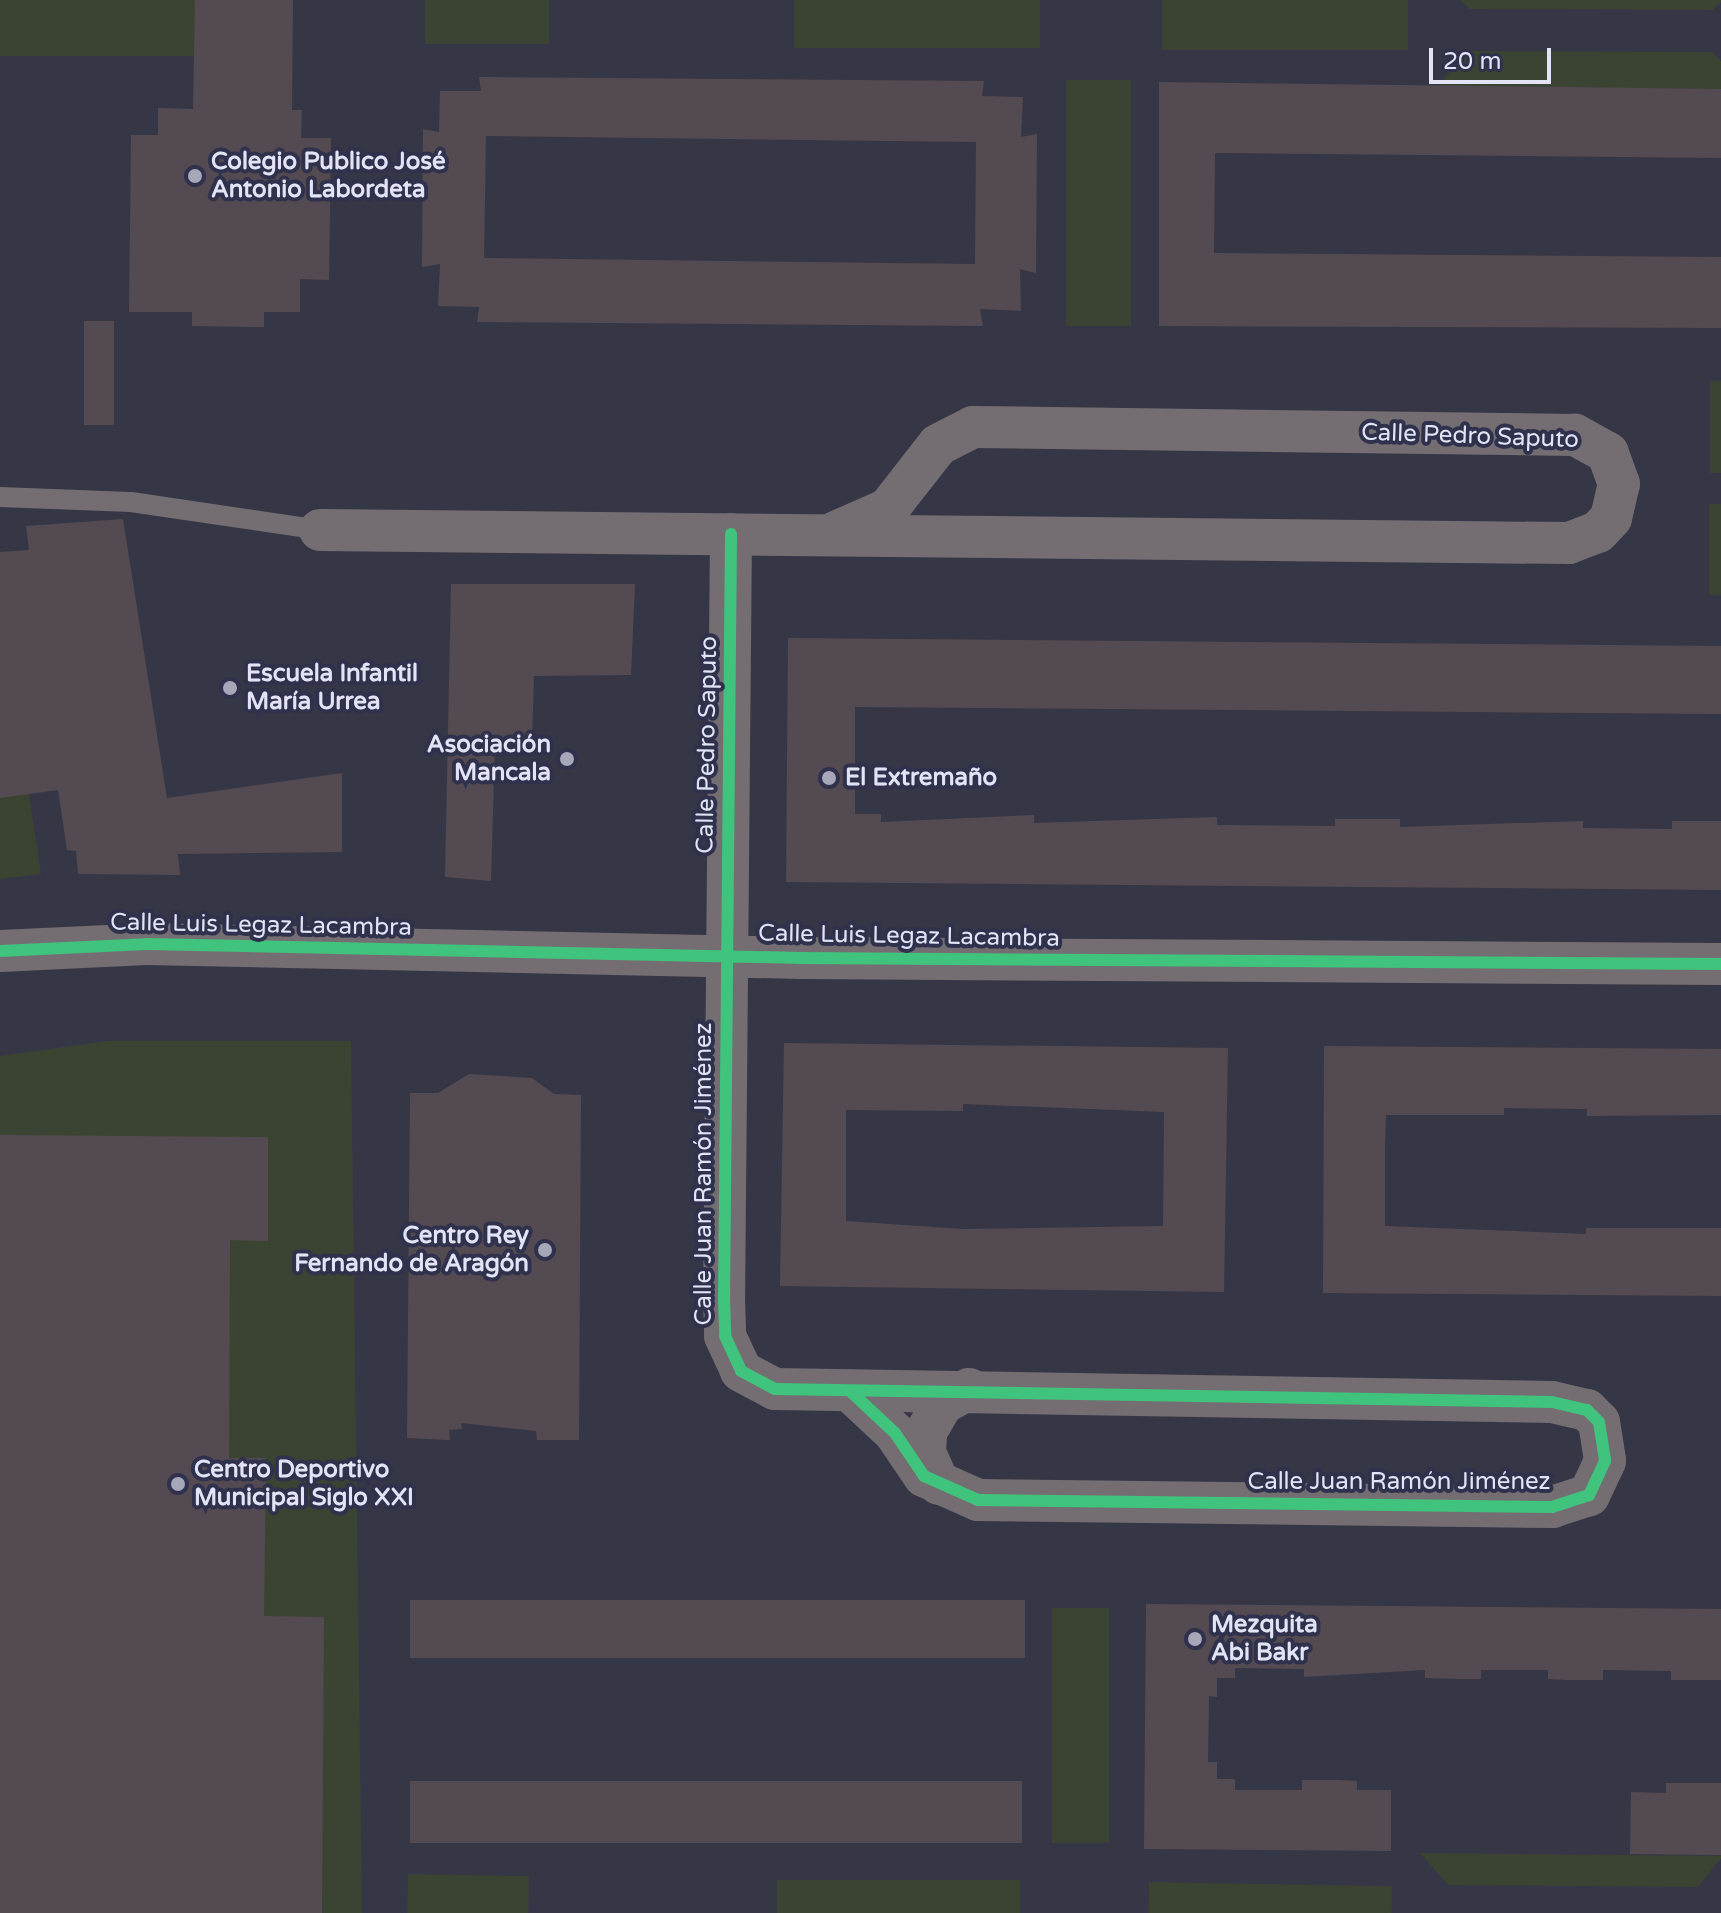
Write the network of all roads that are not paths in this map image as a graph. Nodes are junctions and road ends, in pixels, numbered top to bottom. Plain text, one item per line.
1 (923, 468) junction
2 (0, 497) edge
3 (320, 530) joint
4 (731, 534) junction
5 (831, 534) junction
6 (979, 539) junction
7 (0, 951) edge
8 (727, 956) junction
9 (1721, 964) edge
10 (969, 1389) junction
11 (850, 1391) junction
12 (941, 1488) junction

1 - 5 street, Calle Pedro Saputo
1 - 6 street
1 - 6 street, Calle Pedro Saputo
2 - 3 lane, Calle Pedro Saputo
3 - 4 street, Calle Pedro Saputo
4 - 5 street, Calle Pedro Saputo
4 - 8 street, Calle Pedro Saputo
5 - 6 street, Calle Pedro Saputo
7 - 8 street, Calle Luis Legaz Lacambra
8 - 9 street, Calle Luis Legaz Lacambra
8 - 11 street, Calle Juan Ramón Jiménez
10 - 11 street, Calle Juan Ramón Jiménez
10 - 12 street
10 - 12 street, Calle Juan Ramón Jiménez
11 - 12 street, Calle Juan Ramón Jiménez

